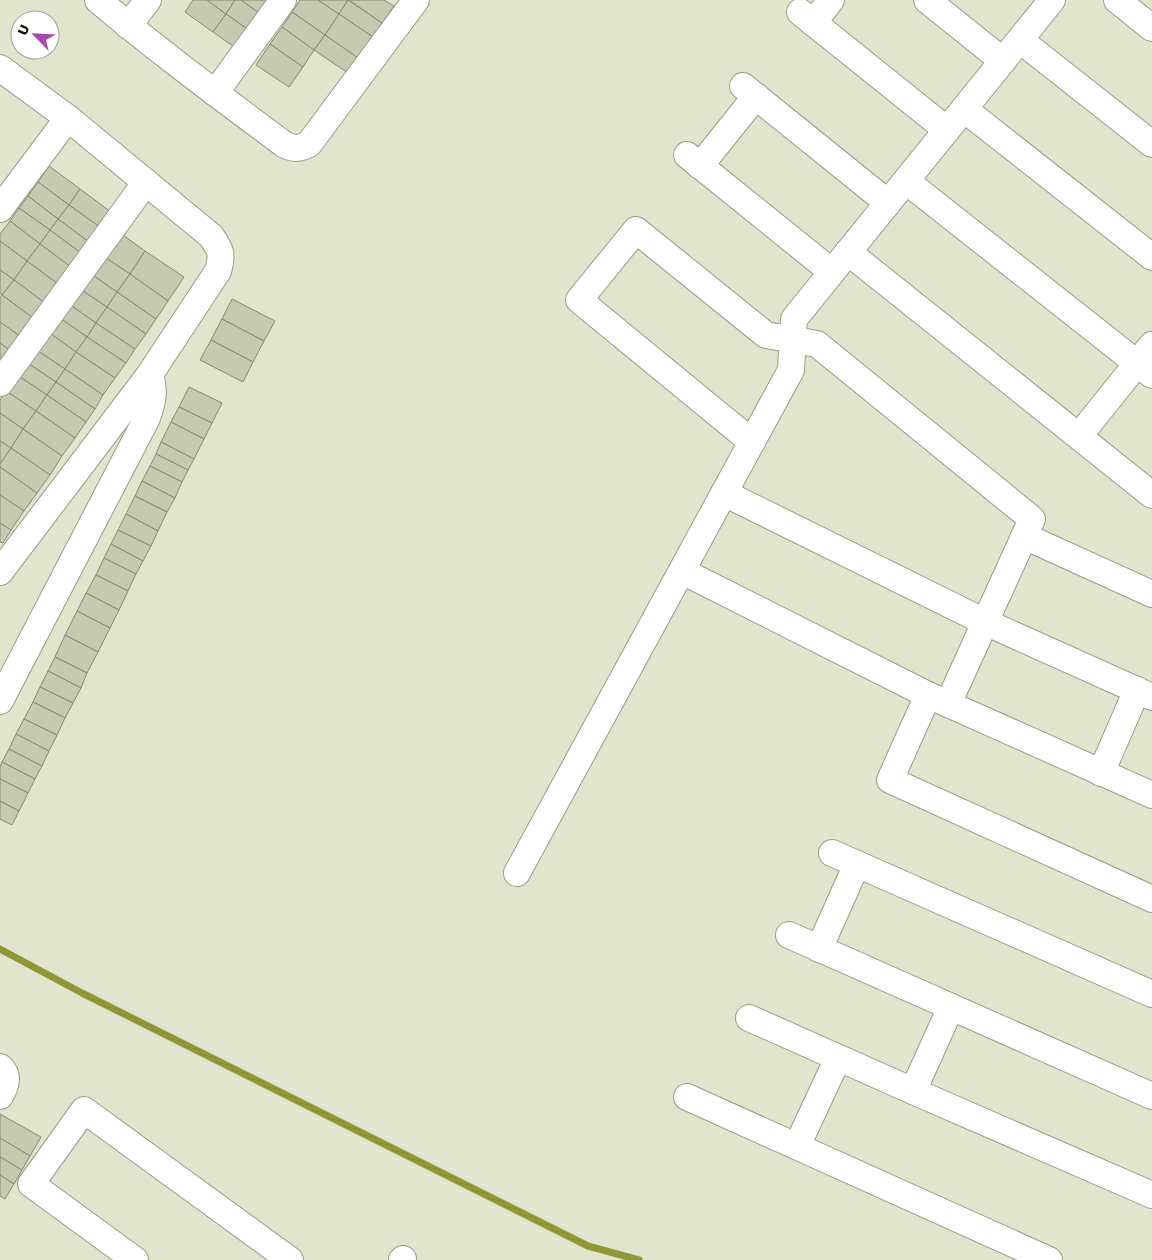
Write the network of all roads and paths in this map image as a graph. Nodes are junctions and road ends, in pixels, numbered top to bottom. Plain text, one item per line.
1 (98, 0) edge
2 (148, 0) edge
3 (282, 0) edge
4 (416, 0) edge
5 (831, 0) edge
6 (927, 0) edge
7 (1052, 0) edge
8 (1116, 0) edge
9 (128, 26) junction
10 (1152, 28) edge
11 (1020, 40) junction
12 (1003, 61) junction
13 (0, 68) edge
14 (215, 93) junction
15 (964, 109) junction
16 (68, 118) junction
17 (947, 130) junction
18 (1152, 144) edge
19 (906, 181) junction
20 (146, 182) junction
21 (888, 203) junction
22 (0, 209) edge
23 (848, 252) junction
24 (1152, 257) edge
25 (832, 272) junction
26 (792, 340) junction
27 (1147, 361) edge
28 (150, 374) junction
29 (0, 383) edge
30 (1079, 436) junction
31 (752, 442) junction
32 (724, 493) junction
33 (1152, 495) edge
34 (1024, 536) junction
35 (682, 571) junction
36 (0, 572) edge
37 (1152, 594) edge
38 (985, 622) junction
39 (1145, 693) edge
40 (938, 699) junction
41 (0, 701) edge
42 (1101, 773) junction
43 (1152, 795) edge
44 (832, 853) dead end
45 (857, 864) junction
46 (517, 873) dead end
47 (1152, 899) edge
48 (788, 935) dead end
49 (819, 949) junction
50 (1152, 994) edge
51 (951, 1007) junction
52 (749, 1018) dead end
53 (838, 1058) junction
54 (0, 1067) edge
55 (914, 1091) junction
56 (0, 1096) edge
57 (1152, 1096) edge
58 (687, 1097) dead end
59 (797, 1146) junction
60 (1152, 1195) edge
61 (135, 1260) edge
62 (290, 1260) edge
63 (1050, 1260) edge

1 - 9 street
2 - 9 street
3 - 14 street
4 - 14 street
5 - 17 street
6 - 12 street
7 - 11 street
8 - 10 street
9 - 14 street
11 - 12 street
11 - 18 street
12 - 15 street
13 - 16 street
15 - 17 street
15 - 24 street
16 - 20 street
16 - 22 street
17 - 19 street
19 - 21 street
19 - 27 street
20 - 28 street
20 - 29 street
21 - 23 street
21 - 25 street
23 - 25 street
23 - 30 street
25 - 26 street
26 - 31 street
26 - 31 street
26 - 34 street
27 - 30 street
28 - 36 street
28 - 41 street
30 - 33 street
31 - 32 street
32 - 35 street
32 - 38 street
34 - 37 street
34 - 38 street
35 - 40 street
35 - 46 street
38 - 39 street
38 - 40 street
39 - 42 street
40 - 42 street
40 - 47 street
42 - 43 street
44 - 45 street
45 - 49 street
45 - 50 street
48 - 49 street
49 - 51 street
51 - 55 street
51 - 57 street
52 - 53 street
53 - 55 street
53 - 59 street
54 - 56 street
55 - 60 street
58 - 59 street
59 - 63 street
61 - 62 street

